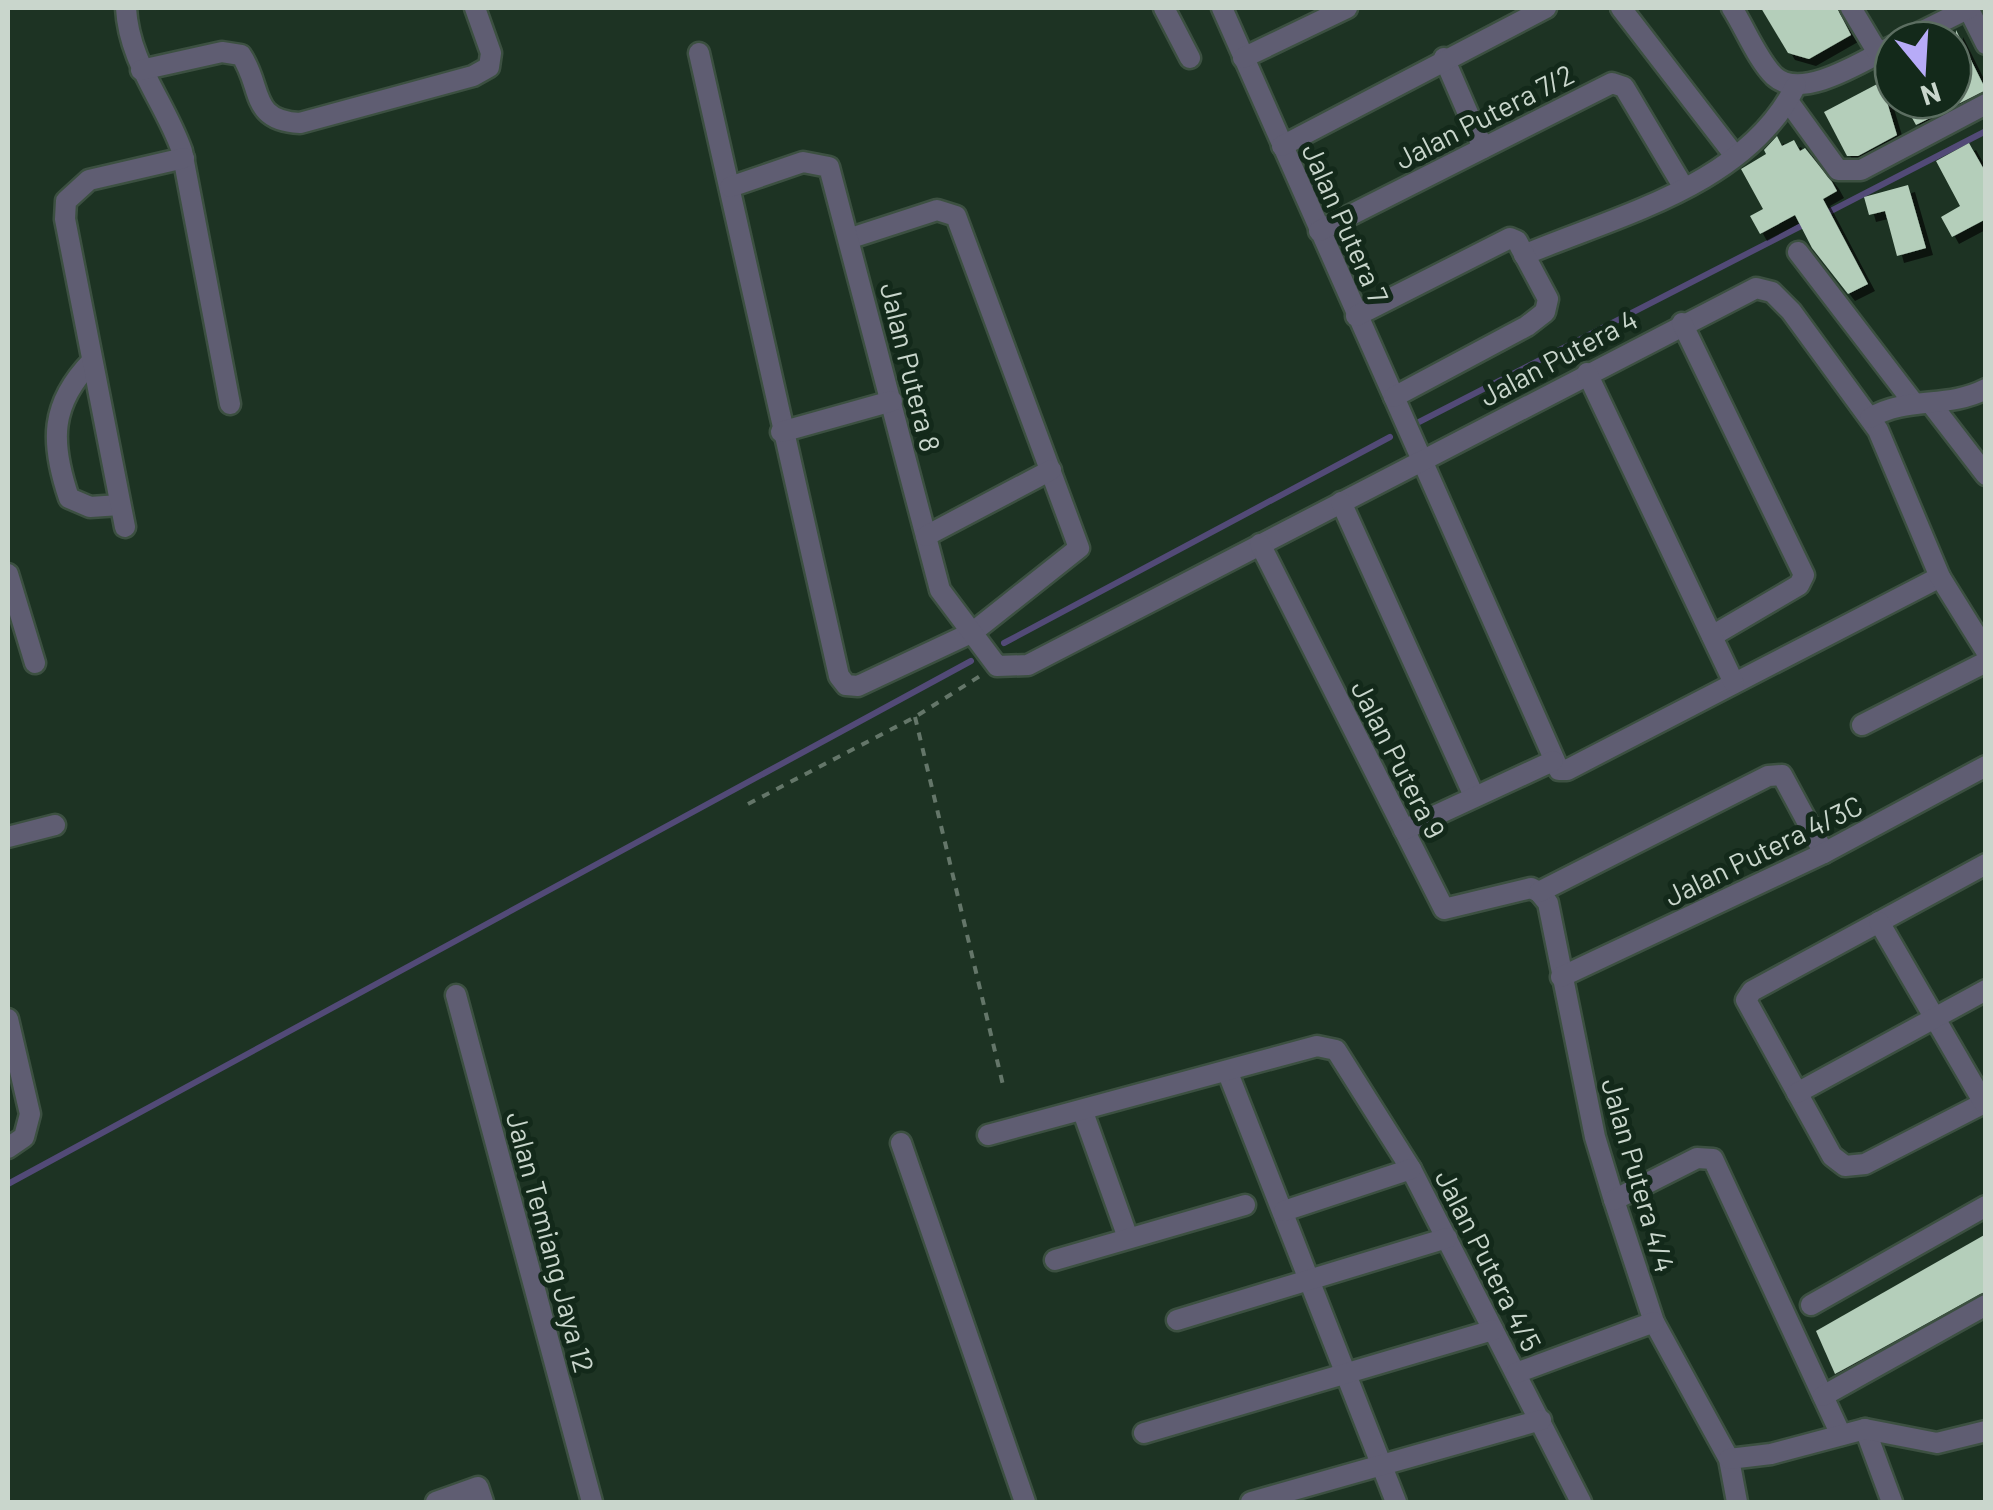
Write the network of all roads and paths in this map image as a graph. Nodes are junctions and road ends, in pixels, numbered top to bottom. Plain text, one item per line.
1 (126, 8) edge
2 (475, 8) edge
3 (1164, 8) edge
4 (1222, 8) edge
5 (1348, 8) edge
6 (1546, 8) edge
7 (1621, 8) edge
8 (1732, 8) edge
9 (1851, 8) edge
10 (1969, 8) edge
11 (1945, 13) edge
12 (1311, 16) edge
13 (1873, 34) edge
14 (1986, 44) edge
15 (699, 53) dead end
16 (1873, 56) edge
17 (1190, 58) dead end
18 (1243, 58) junction
19 (1444, 58) junction
20 (141, 70) junction
21 (1792, 93) junction
22 (1986, 104) edge
23 (1282, 146) junction
24 (1484, 148) junction
25 (1735, 156) junction
26 (184, 158) junction
27 (730, 186) junction
28 (1684, 188) junction
29 (1319, 230) junction
30 (851, 238) junction
31 (1798, 252) dead end
32 (1524, 255) junction
33 (1356, 316) junction
34 (1682, 323) junction
35 (92, 360) junction
36 (1586, 373) junction
37 (1986, 389) edge
38 (1394, 397) junction
39 (892, 401) junction
40 (230, 404) dead end
41 (1922, 404) junction
42 (1870, 418) junction
43 (781, 432) junction
44 (1422, 460) junction
45 (1051, 470) junction
46 (1986, 475) edge
47 (1341, 502) junction
48 (120, 505) junction
49 (125, 527) dead end
50 (926, 536) junction
51 (1260, 544) junction
52 (8, 574) edge
53 (1940, 577) junction
54 (972, 632) junction
55 (1712, 636) junction
56 (1986, 650) edge
57 (1986, 662) edge
58 (35, 664) dead end
59 (997, 666) junction
60 (1734, 683) junction
61 (915, 717) junction
62 (1862, 725) dead end
63 (1553, 761) junction
64 (1986, 766) edge
65 (1474, 796) junction
66 (748, 804) dead end
67 (55, 825) dead end
68 (1404, 830) junction
69 (8, 837) edge
70 (1824, 853) junction
71 (1986, 864) edge
72 (1539, 892) junction
73 (1879, 922) junction
74 (1561, 977) junction
75 (1986, 990) edge
76 (456, 995) dead end
77 (1936, 1018) junction
78 (8, 1019) edge
79 (1228, 1073) junction
80 (1004, 1085) dead end
81 (1797, 1094) junction
82 (1985, 1102) edge
83 (1083, 1112) junction
84 (988, 1135) dead end
85 (901, 1143) dead end
86 (8, 1148) edge
87 (1411, 1169) junction
88 (1614, 1200) junction
89 (1245, 1205) dead end
90 (1986, 1206) edge
91 (1284, 1211) junction
92 (1128, 1238) junction
93 (1447, 1238) junction
94 (1055, 1260) dead end
95 (1310, 1276) junction
96 (1811, 1305) dead end
97 (1986, 1305) edge
98 (1176, 1320) dead end
99 (1654, 1322) junction
100 (1493, 1330) junction
101 (1516, 1373) junction
102 (1347, 1374) junction
103 (1823, 1396) junction
104 (1541, 1420) junction
105 (1864, 1430) junction
106 (1986, 1431) edge
107 (1144, 1433) dead end
108 (1841, 1434) junction
109 (1729, 1459) junction
110 (1382, 1466) junction
111 (436, 1502) edge
112 (483, 1502) edge
113 (592, 1502) edge
114 (1026, 1502) edge
115 (1252, 1502) edge
116 (1396, 1502) edge
117 (1581, 1502) edge
118 (1737, 1502) edge
119 (1892, 1502) edge

1 - 20 street
2 - 20 street
3 - 17 street
4 - 18 street, Jalan Putera 7
5 - 12 street
6 - 19 street
7 - 25 street
8 - 21 street
9 - 13 street
10 - 11 street
10 - 14 street
12 - 18 street
15 - 27 street
16 - 21 street
18 - 23 street, Jalan Putera 7
19 - 23 street
19 - 24 street
20 - 26 street
21 - 22 street
21 - 25 street
23 - 29 street, Jalan Putera 7
24 - 28 street, Jalan Putera 7/2
24 - 29 street, Jalan Putera 7/2
25 - 28 street
26 - 35 street
26 - 40 street
27 - 30 street, Jalan Putera 8
27 - 43 street
28 - 32 street
29 - 33 street, Jalan Putera 7
30 - 39 street, Jalan Putera 8
30 - 45 street
31 - 41 street
32 - 33 street
32 - 38 street
33 - 38 street, Jalan Putera 7
34 - 36 street, Jalan Putera 4
34 - 42 street, Jalan Putera 4
34 - 55 street
35 - 48 street
35 - 48 street
36 - 44 street, Jalan Putera 4
36 - 55 street
37 - 41 street
38 - 44 street, Jalan Putera 7
39 - 43 street
39 - 50 street, Jalan Putera 8
41 - 42 street
41 - 46 street
42 - 53 street, Jalan Putera 4
43 - 54 street
44 - 47 street, Jalan Putera 4
44 - 63 street, Jalan Putera 7
45 - 50 street
45 - 54 street
47 - 51 street, Jalan Putera 4
47 - 65 street
48 - 49 street
50 - 54 street, Jalan Putera 8
51 - 59 street, Jalan Putera 4
51 - 68 street, Jalan Putera 9
52 - 58 street
53 - 56 street, Jalan Putera 4
53 - 60 street
54 - 59 street, Jalan Putera 8
55 - 60 street
57 - 62 street
59 - 61 path
60 - 63 street
61 - 66 path
61 - 80 path
63 - 65 street
64 - 70 street, Jalan Putera 4/3C
65 - 68 street
67 - 69 street
68 - 72 street, Jalan Putera 9
70 - 72 street
70 - 74 street, Jalan Putera 4/3C
71 - 73 street
72 - 74 street, Jalan Putera 4/4
73 - 77 street
73 - 81 street
74 - 88 street, Jalan Putera 4/4
75 - 77 street
76 - 113 street, Jalan Temiang Jaya 12
77 - 81 street
77 - 82 street
78 - 86 street
79 - 83 street
79 - 87 street, Jalan Putera 4/5
79 - 91 street
81 - 82 street
83 - 84 street
83 - 92 street
85 - 114 street
87 - 91 street
87 - 93 street, Jalan Putera 4/5
88 - 99 street, Jalan Putera 4/4
88 - 103 street
89 - 92 street
90 - 96 street
91 - 95 street
92 - 94 street
93 - 95 street
93 - 100 street, Jalan Putera 4/5
95 - 98 street
95 - 102 street
97 - 103 street
99 - 101 street
99 - 109 street, Jalan Putera 4/4
100 - 101 street, Jalan Putera 4/5
100 - 102 street
101 - 104 street, Jalan Putera 4/5
102 - 107 street
102 - 110 street
103 - 108 street
104 - 110 street
104 - 117 street, Jalan Putera 4/5
105 - 106 street
105 - 108 street
105 - 119 street
108 - 109 street
109 - 118 street, Jalan Putera 4/4
110 - 115 street
110 - 116 street
111 - 112 street

